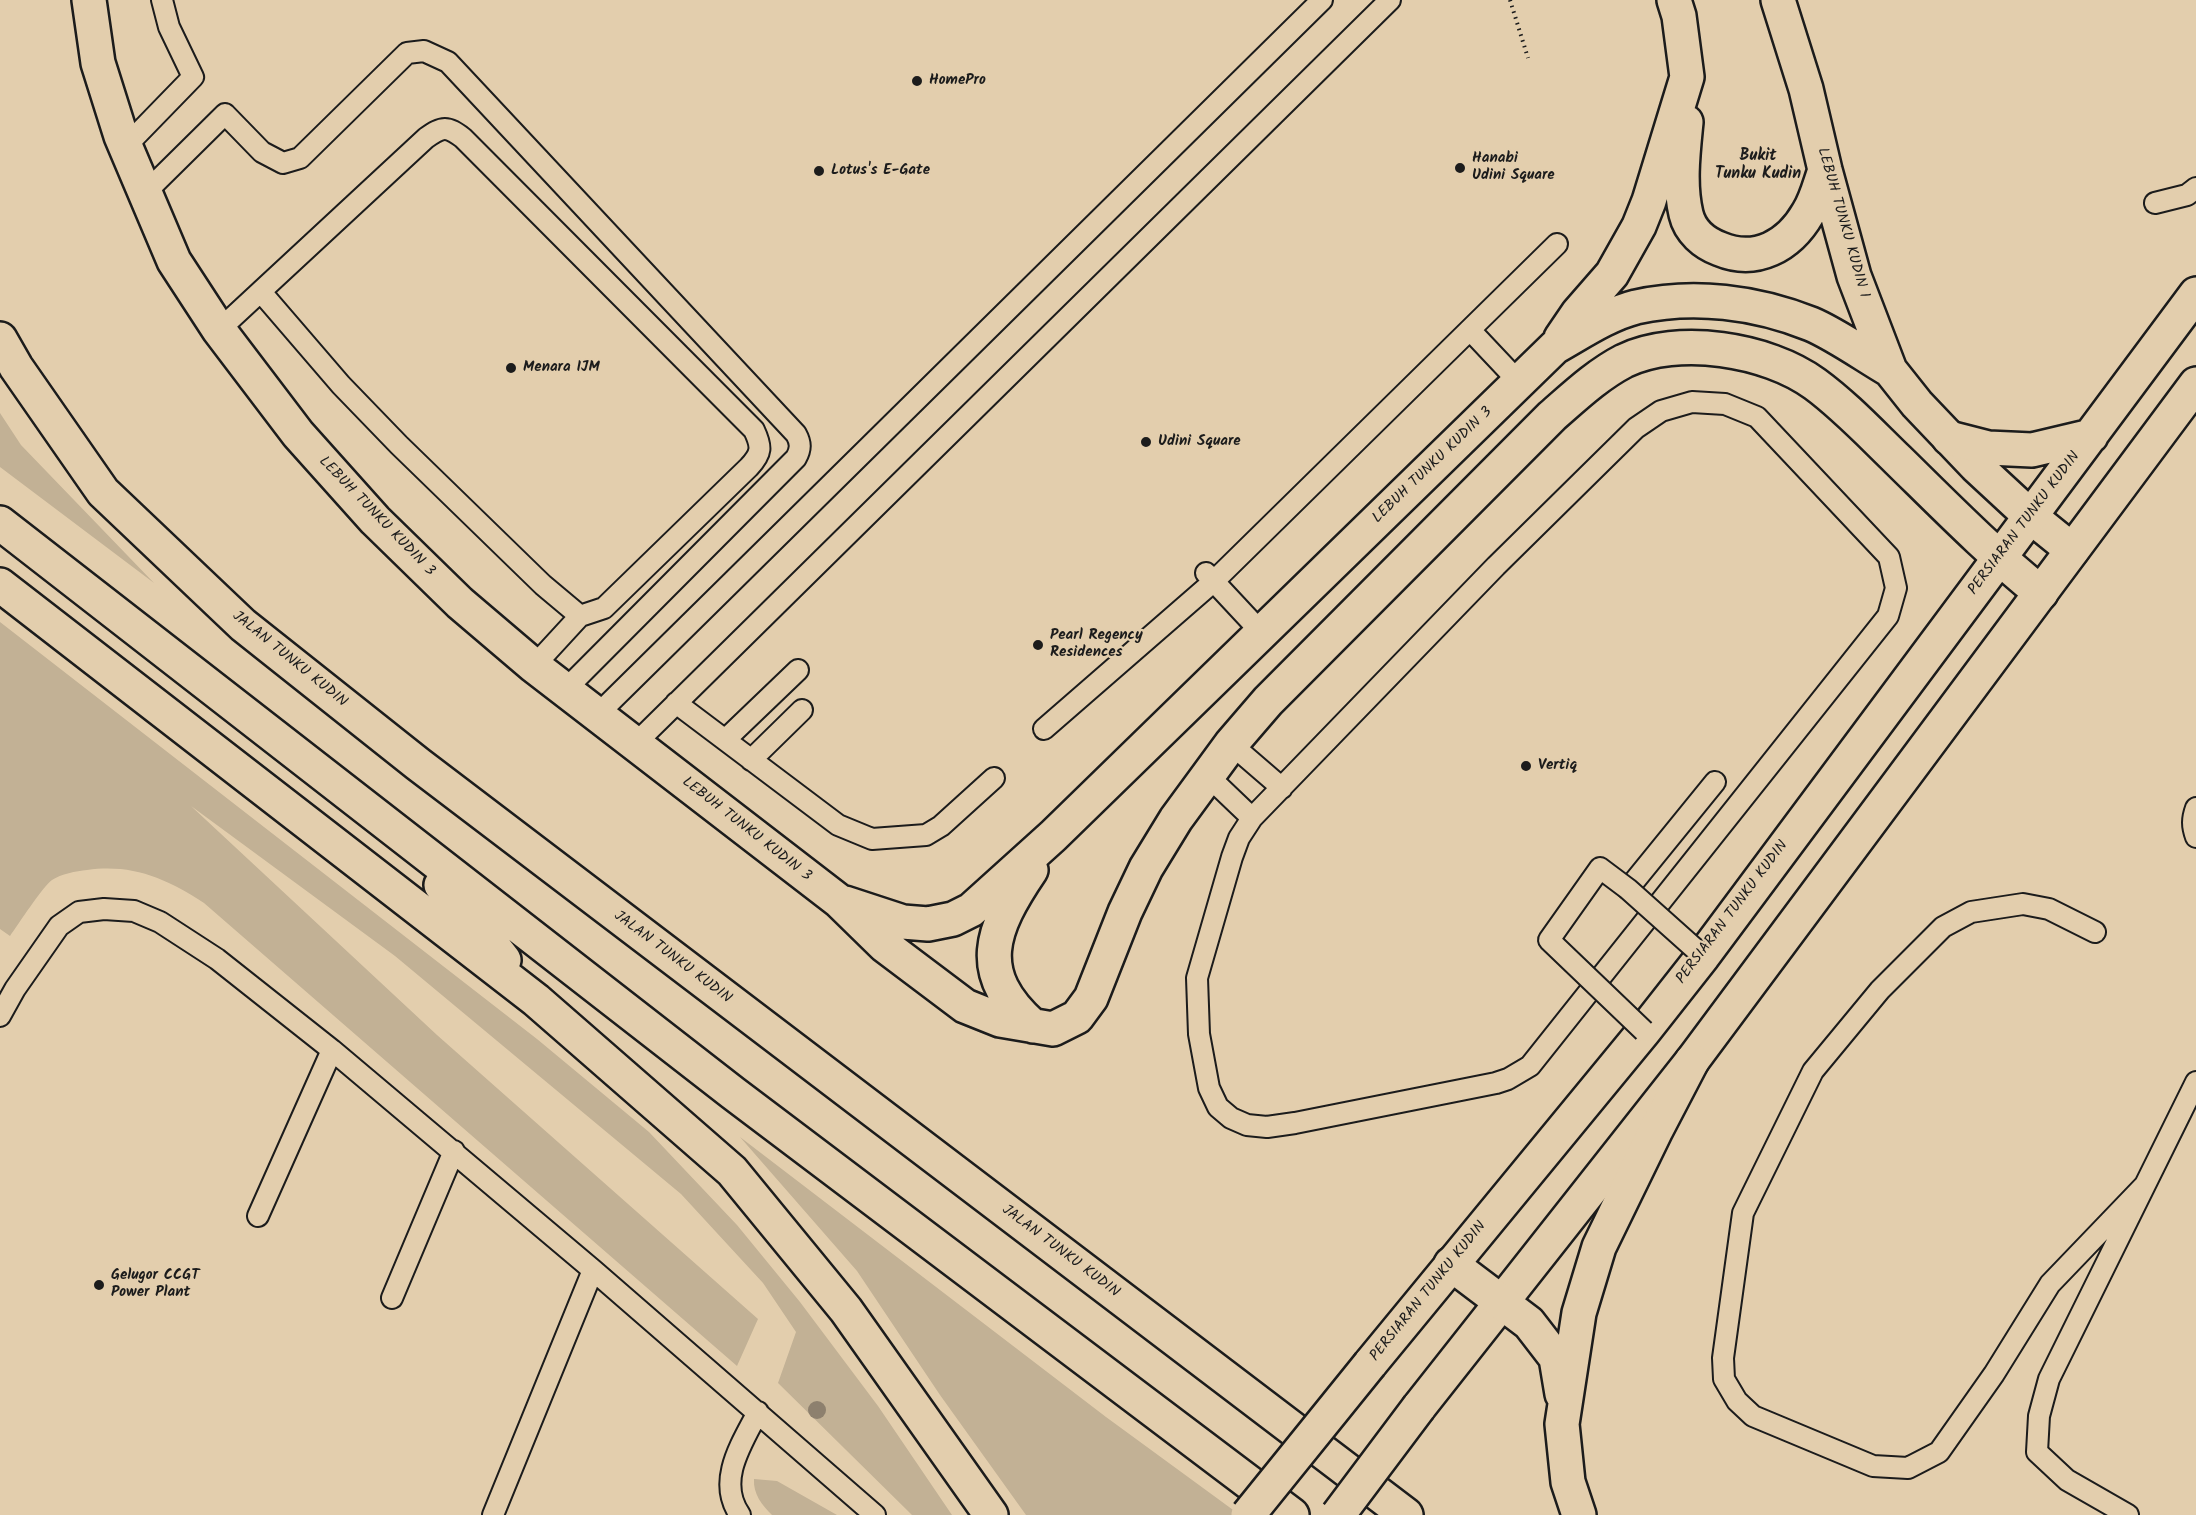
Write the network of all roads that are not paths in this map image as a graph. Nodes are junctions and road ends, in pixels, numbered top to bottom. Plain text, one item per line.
1 (90, 0) edge
2 (162, 0) edge
3 (1322, 0) edge
4 (1390, 0) edge
5 (1674, 0) edge
6 (1778, 0) edge
7 (1687, 77) junction
8 (125, 147) junction
9 (1825, 170) junction
10 (2196, 188) edge
11 (144, 194) junction
12 (2155, 203) dead end
13 (1557, 244) dead end
14 (261, 292) junction
15 (2196, 294) edge
16 (219, 330) junction
17 (1470, 330) junction
18 (0, 339) edge
19 (1555, 347) junction
20 (1890, 370) junction
21 (1519, 382) junction
22 (2196, 384) edge
23 (2091, 436) junction
24 (1948, 438) junction
25 (2030, 516) junction
26 (0, 523) edge
27 (2072, 550) junction
28 (1998, 559) junction
29 (1209, 577) junction
30 (0, 585) edge
31 (2041, 593) junction
32 (580, 616) junction
33 (1261, 632) junction
34 (534, 666) junction
35 (798, 670) dead end
36 (565, 690) junction
37 (676, 703) junction
38 (802, 710) dead end
39 (597, 715) junction
40 (1044, 729) dead end
41 (725, 740) junction
42 (284, 743) junction
43 (635, 744) junction
44 (1231, 744) junction
45 (751, 760) junction
46 (1207, 775) junction
47 (994, 778) dead end
48 (1715, 782) dead end
49 (1282, 788) junction
50 (2196, 808) edge
51 (1252, 818) junction
52 (1053, 836) junction
53 (2196, 837) edge
54 (1628, 889) junction
55 (839, 901) junction
56 (2095, 932) dead end
57 (1703, 956) junction
58 (8, 984) edge
59 (536, 1000) junction
60 (0, 1016) edge
61 (1033, 1026) junction
62 (1644, 1031) junction
63 (332, 1050) junction
64 (1692, 1062) junction
65 (2196, 1082) edge
66 (454, 1151) junction
67 (2145, 1185) junction
68 (258, 1216) dead end
69 (1451, 1264) junction
70 (593, 1270) junction
71 (392, 1298) dead end
72 (1501, 1302) junction
73 (1564, 1408) junction
74 (758, 1412) junction
75 (493, 1515) edge
76 (740, 1515) edge
77 (875, 1515) edge
78 (992, 1515) edge
79 (1248, 1515) edge
80 (1292, 1515) edge
81 (1338, 1515) edge
82 (1406, 1515) edge
83 (1579, 1515) edge
84 (2128, 1515) edge

1 - 8 main road, LEBUH TUNKU KUDIN 3
2 - 8 lane
3 - 39 lane
4 - 37 lane
5 - 7 main road
6 - 9 main road, LEBUH TUNKU KUDIN 1
7 - 9 main road
7 - 19 main road
8 - 11 main road, LEBUH TUNKU KUDIN 3
9 - 20 main road, LEBUH TUNKU KUDIN 1
10 - 12 lane
11 - 16 main road, LEBUH TUNKU KUDIN 3
11 - 36 lane
13 - 17 lane
14 - 16 lane
14 - 32 lane
14 - 32 lane
15 - 23 main road, PERSIARAN TUNKU KUDIN
16 - 34 main road, LEBUH TUNKU KUDIN 3
17 - 21 lane
17 - 29 lane
18 - 82 main road, JALAN TUNKU KUDIN
19 - 20 main road, LEBUH TUNKU KUDIN 3
19 - 21 main road, LEBUH TUNKU KUDIN 3
20 - 24 main road, LEBUH TUNKU KUDIN 1
21 - 33 main road, LEBUH TUNKU KUDIN 3
22 - 27 main road
23 - 24 main road
23 - 25 main road, PERSIARAN TUNKU KUDIN
24 - 25 main road, LEBUH TUNKU KUDIN 1
25 - 27 main road, LEBUH TUNKU KUDIN 1
25 - 28 main road, PERSIARAN TUNKU KUDIN
26 - 42 main road
27 - 31 main road
28 - 31 main road
28 - 44 main road, LEBUH TUNKU KUDIN 3
28 - 57 main road, PERSIARAN TUNKU KUDIN
29 - 33 lane
29 - 40 lane
30 - 59 main road
31 - 64 main road
32 - 34 lane
33 - 52 main road, LEBUH TUNKU KUDIN 3
34 - 36 main road, LEBUH TUNKU KUDIN 3
35 - 41 lane
36 - 39 main road, LEBUH TUNKU KUDIN 3
37 - 41 lane
37 - 43 lane
38 - 45 lane
39 - 43 main road, LEBUH TUNKU KUDIN 3
41 - 45 lane
42 - 59 main road
42 - 80 main road
43 - 55 main road, LEBUH TUNKU KUDIN 3
44 - 46 main road, LEBUH TUNKU KUDIN 3
44 - 49 lane
45 - 47 lane
46 - 51 lane
46 - 61 main road, LEBUH TUNKU KUDIN 3
48 - 54 lane
49 - 51 lane
49 - 51 lane
50 - 53 lane
52 - 55 main road, LEBUH TUNKU KUDIN 3
52 - 61 main road, LEBUH TUNKU KUDIN 3
54 - 57 lane, bridge
54 - 62 lane, bridge
55 - 61 main road, LEBUH TUNKU KUDIN 3
56 - 67 lane
57 - 62 main road, PERSIARAN TUNKU KUDIN
58 - 60 lane
58 - 63 lane
59 - 78 main road
62 - 69 main road, PERSIARAN TUNKU KUDIN
63 - 66 lane
63 - 68 lane
64 - 72 main road
64 - 73 main road
65 - 67 lane
66 - 70 lane
66 - 71 lane
67 - 84 lane
69 - 72 main road
69 - 79 main road, PERSIARAN TUNKU KUDIN, bridge
70 - 74 lane
70 - 75 lane
72 - 73 main road
72 - 81 main road, bridge
73 - 83 main road
74 - 76 lane
74 - 77 lane

